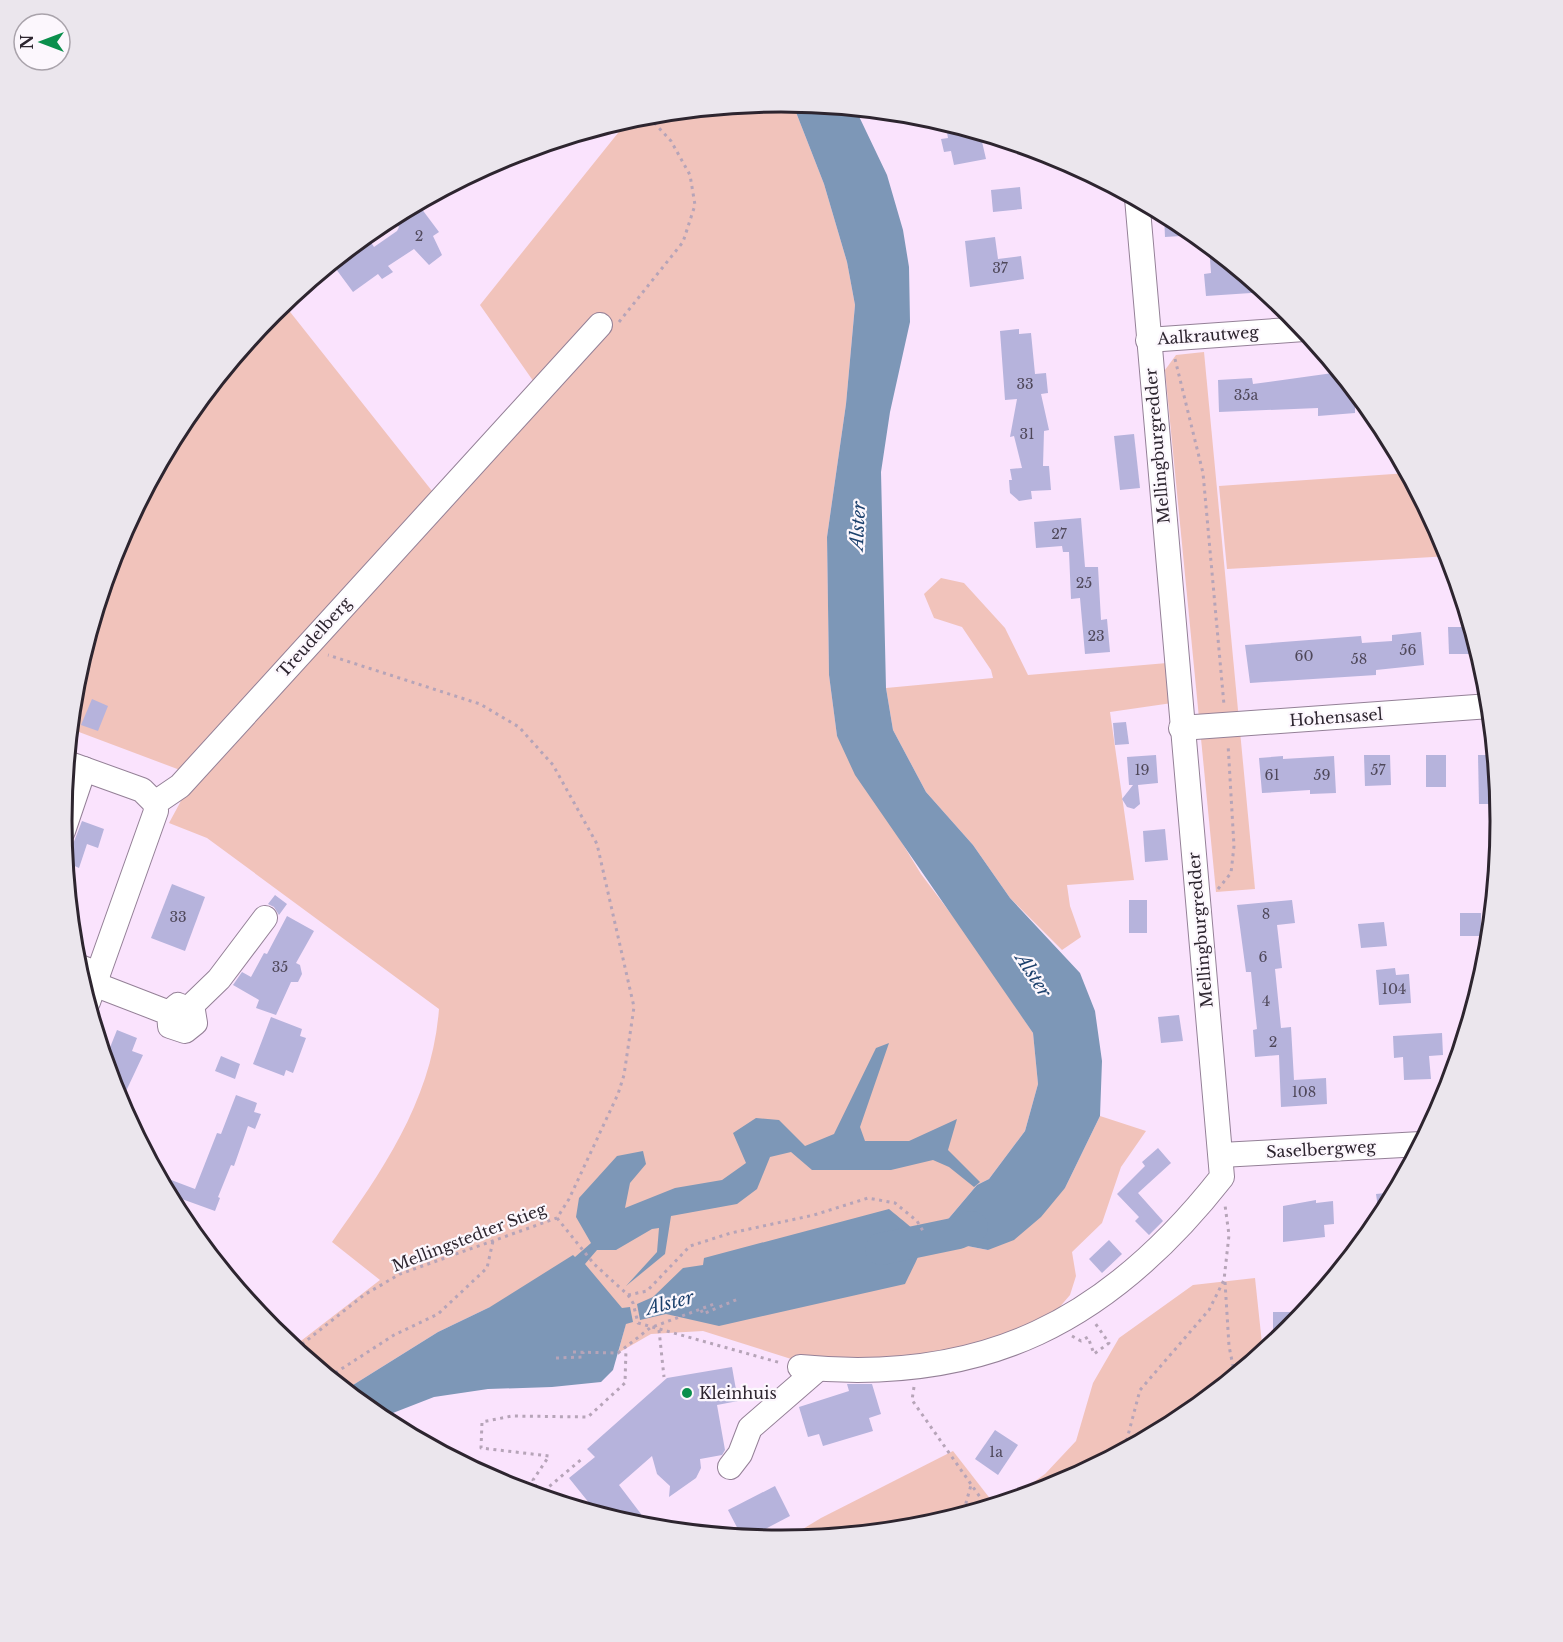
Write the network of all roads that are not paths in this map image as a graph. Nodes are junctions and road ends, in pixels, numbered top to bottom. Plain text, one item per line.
1 (1138, 208) edge
2 (600, 325) road end
3 (1293, 330) edge
4 (1157, 339) junction
5 (1481, 707) edge
6 (1181, 728) junction
7 (76, 766) edge
8 (155, 803) junction
9 (265, 918) dead end
10 (90, 978) edge
11 (91, 982) edge
12 (1413, 1145) edge
13 (1221, 1166) junction
14 (730, 1467) dead end

1 - 4 street, Mellingburgredder
2 - 8 street, Treudelberg
3 - 4 street, Aalkrautweg
4 - 6 street, Mellingburgredder
5 - 6 street, Hohensasel
6 - 13 street, Mellingburgredder
7 - 8 street
8 - 10 street
9 - 11 street
12 - 13 street, Saselbergweg
13 - 14 street

